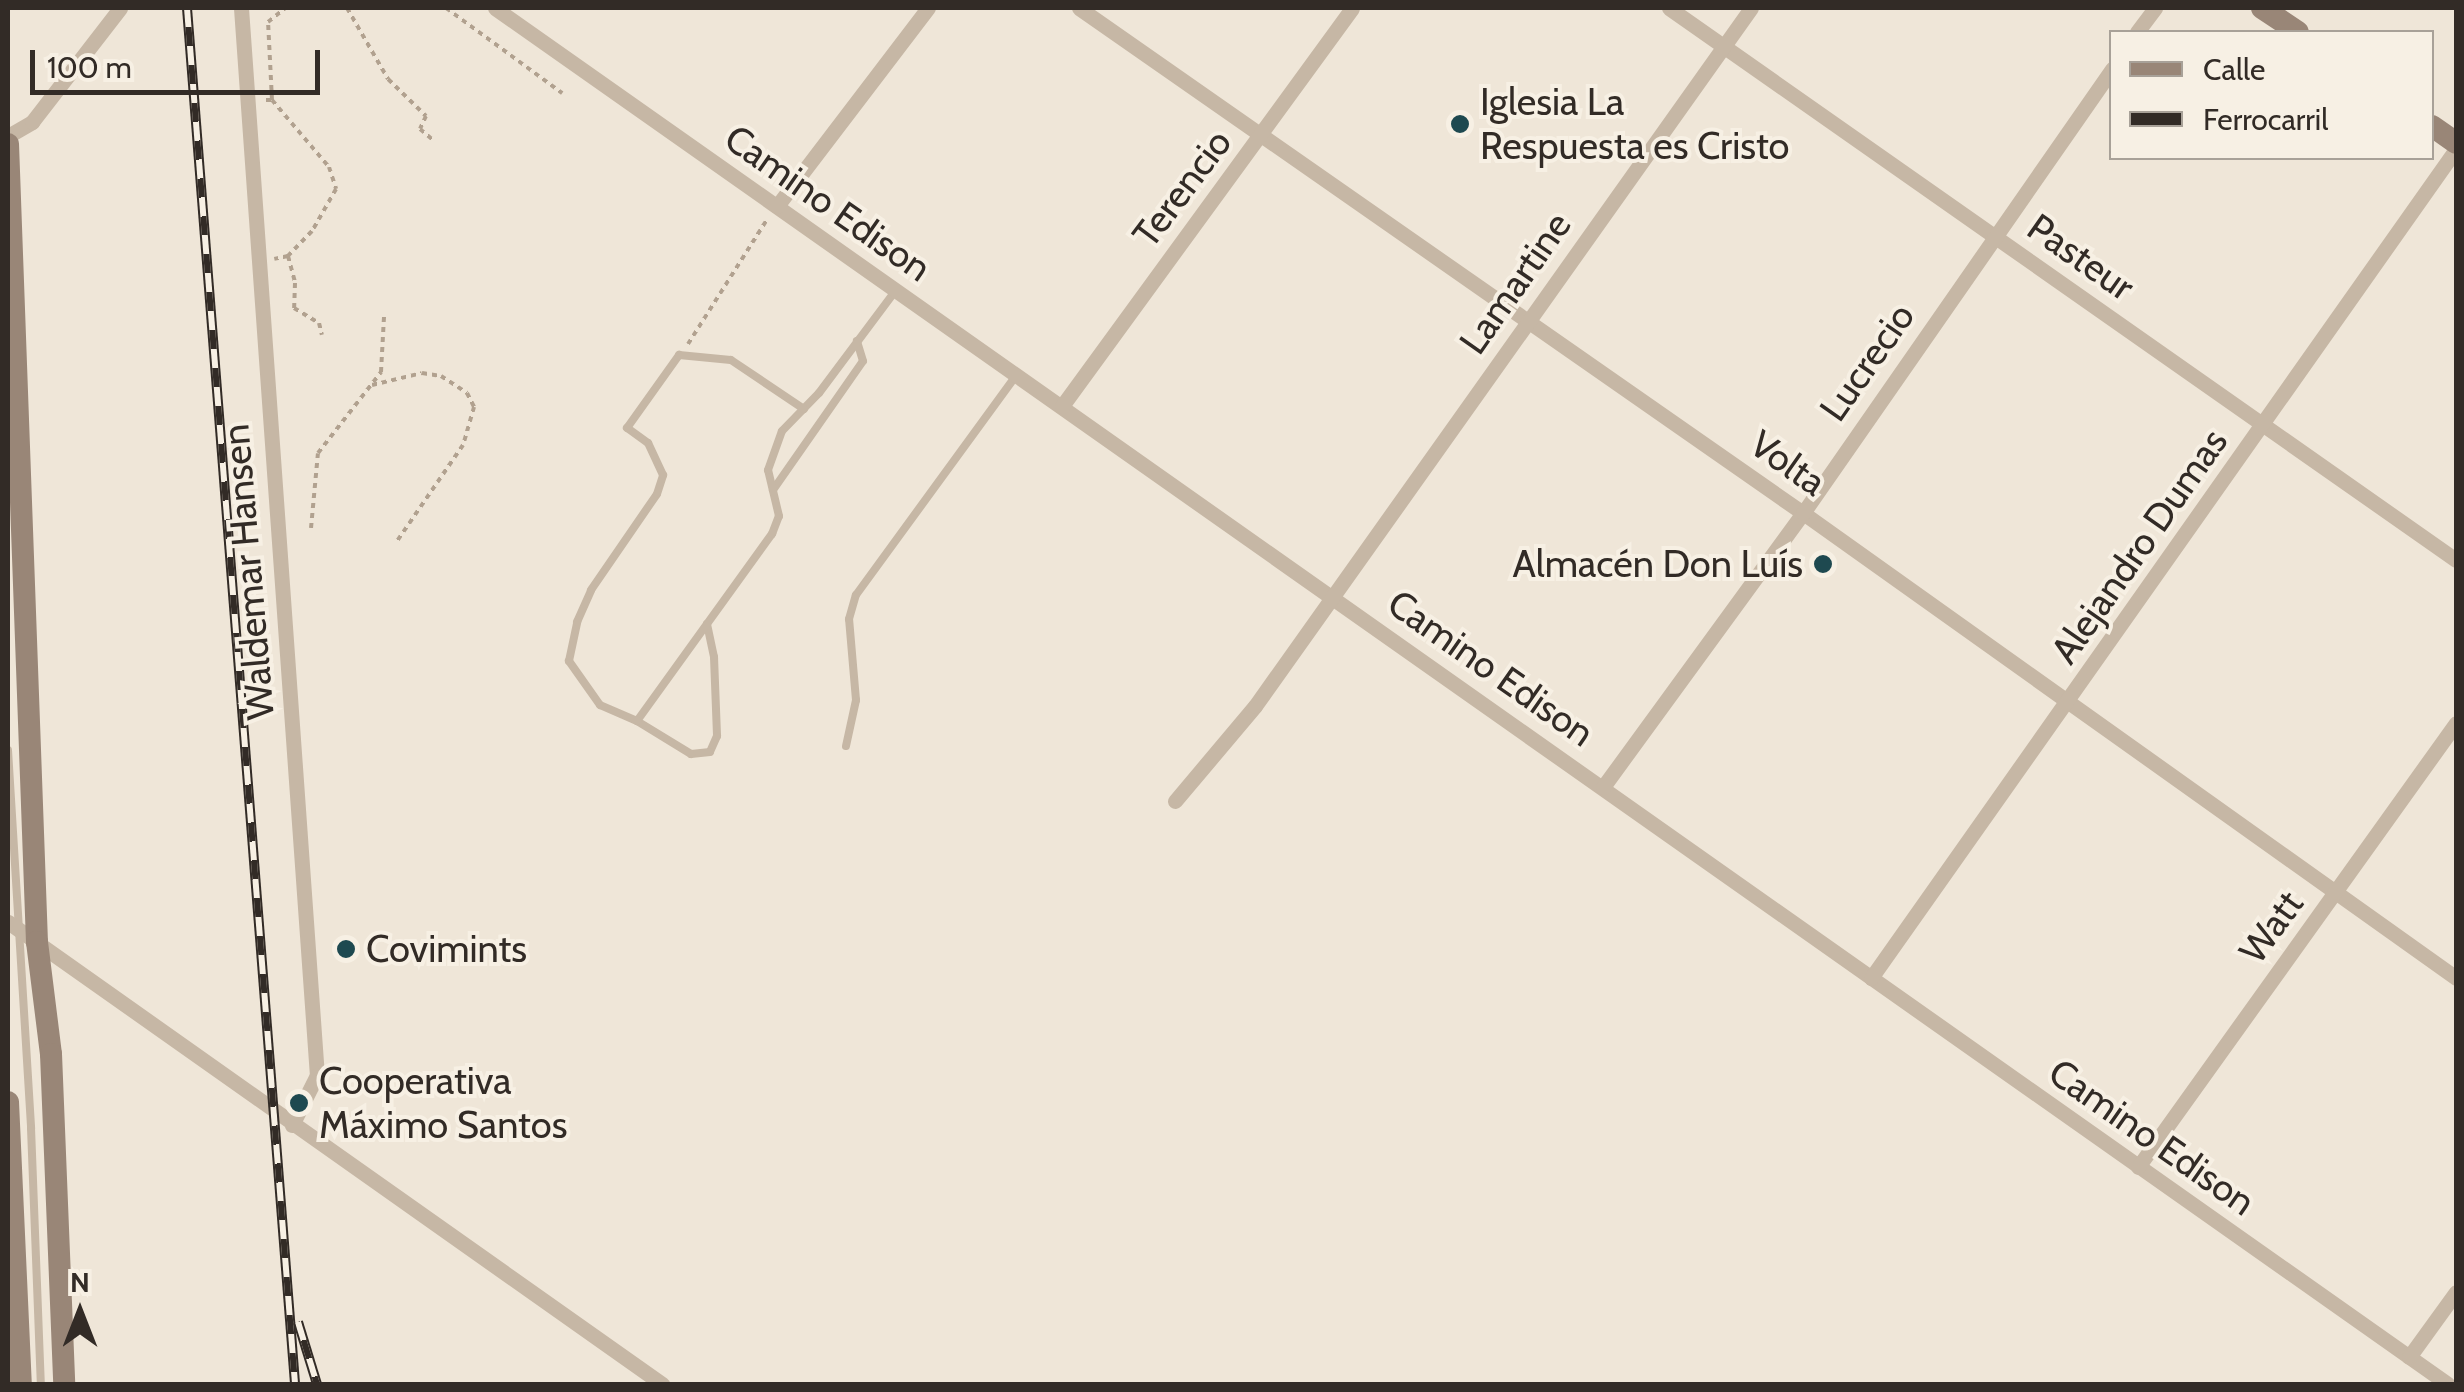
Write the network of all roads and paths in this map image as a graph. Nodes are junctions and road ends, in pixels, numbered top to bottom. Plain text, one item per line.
1 (120, 8) edge
2 (241, 8) edge
3 (285, 8) edge
4 (347, 8) edge
5 (446, 8) edge
6 (495, 8) edge
7 (928, 8) edge
8 (1079, 8) edge
9 (1352, 8) edge
10 (1669, 8) edge
11 (1751, 8) edge
12 (2155, 8) edge
13 (2262, 8) edge
14 (2139, 30) edge
15 (2295, 30) edge
16 (1724, 46) junction
17 (2109, 73) edge
18 (562, 94) dead end
19 (272, 100) junction
20 (248, 102) junction
21 (2434, 128) edge
22 (8, 136) edge
23 (1261, 137) junction
24 (433, 140) dead end
25 (8, 144) edge
26 (2456, 146) edge
27 (776, 206) junction
28 (1994, 236) junction
29 (288, 256) junction
30 (259, 262) junction
31 (896, 290) junction
32 (384, 316) dead end
33 (1527, 322) junction
34 (322, 335) dead end
35 (857, 341) junction
36 (679, 355) junction
37 (1017, 374) junction
38 (372, 385) junction
39 (1062, 406) junction
40 (804, 409) junction
41 (2264, 425) junction
42 (772, 490) junction
43 (1802, 512) junction
44 (311, 528) dead end
45 (397, 541) dead end
46 (2456, 560) edge
47 (1333, 597) junction
48 (707, 624) junction
49 (2070, 702) junction
50 (637, 721) junction
51 (2456, 724) edge
52 (846, 746) dead end
53 (8, 750) edge
54 (1603, 787) junction
55 (1176, 802) dead end
56 (2336, 892) junction
57 (12, 925) edge
58 (36, 942) junction
59 (1871, 978) junction
60 (2456, 978) edge
61 (8, 1102) edge
62 (292, 1126) junction
63 (2138, 1167) junction
64 (2456, 1292) edge
65 (2409, 1357) junction
66 (21, 1384) edge
67 (40, 1384) edge
68 (64, 1384) edge
69 (662, 1384) edge
70 (2448, 1384) edge

1 - 22 street
2 - 20 street, Waldemar Hansen
3 - 19 path
4 - 24 path
5 - 18 path
6 - 27 street, Camino Edison
7 - 27 street
8 - 23 street, Volta
9 - 23 street, Terencio
10 - 16 street, Pasteur
11 - 16 street, Lamartine
12 - 14 street
13 - 15 main road
16 - 28 street, Pasteur
16 - 33 street, Lamartine
17 - 28 street, Lucrecio
19 - 20 path
19 - 29 path
20 - 30 street, Waldemar Hansen
21 - 26 main road
23 - 33 street, Volta
23 - 39 street, Terencio
25 - 58 main road
26 - 41 street, Alejandro Dumas
27 - 31 street, Camino Edison
27 - 36 path
28 - 41 street, Pasteur
28 - 43 street, Lucrecio
29 - 30 path
29 - 34 path
30 - 62 street, Waldemar Hansen
31 - 35 lane
31 - 37 street, Camino Edison
32 - 38 path
33 - 43 street, Volta
33 - 47 street, Lamartine
35 - 40 lane
35 - 42 lane
36 - 40 lane
36 - 50 lane
37 - 39 street, Camino Edison
37 - 52 lane
38 - 44 path
38 - 45 path
39 - 47 street, Camino Edison
40 - 42 lane
41 - 46 street, Pasteur
41 - 49 street, Alejandro Dumas
42 - 48 lane
43 - 49 street, Volta
43 - 54 street, Lucrecio
47 - 54 street, Camino Edison
47 - 55 street, Lamartine
48 - 50 lane
48 - 50 lane
49 - 56 street, Volta
49 - 59 street, Alejandro Dumas
51 - 56 street, Watt
53 - 57 lane
54 - 59 street, Camino Edison
56 - 60 street, Volta
56 - 63 street, Watt
57 - 58 street
57 - 67 lane
58 - 62 street
58 - 68 main road
59 - 63 street, Camino Edison
61 - 66 main road
62 - 69 street
63 - 65 street, Camino Edison
64 - 65 street
65 - 70 street, Camino Edison

